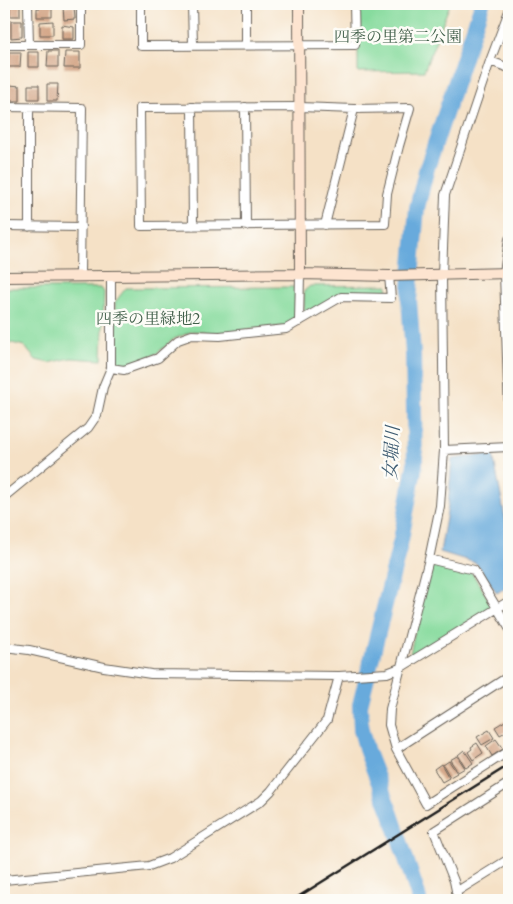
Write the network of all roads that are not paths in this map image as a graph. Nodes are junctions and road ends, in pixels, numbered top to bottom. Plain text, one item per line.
1 (28, 4) edge
2 (81, 4) edge
3 (141, 4) edge
4 (192, 4) edge
5 (246, 4) edge
6 (299, 4) edge
7 (354, 4) edge
8 (509, 11) edge
9 (4, 45) edge
10 (193, 45) junction
11 (246, 45) junction
12 (299, 45) junction
13 (29, 46) junction
14 (490, 61) junction
15 (509, 68) edge
16 (192, 107) junction
17 (245, 107) junction
18 (300, 107) junction
19 (4, 108) edge
20 (28, 108) junction
21 (354, 109) junction
22 (299, 225) junction
23 (326, 225) junction
24 (4, 226) edge
25 (29, 226) junction
26 (193, 226) junction
27 (246, 226) junction
28 (81, 227) junction
29 (509, 239) edge
30 (507, 273) edge
31 (300, 274) junction
32 (442, 275) junction
33 (80, 276) junction
34 (390, 276) junction
35 (4, 277) edge
36 (111, 277) junction
37 (299, 322) junction
38 (111, 368) junction
39 (509, 415) edge
40 (509, 447) edge
41 (444, 450) junction
42 (4, 497) edge
43 (429, 559) junction
44 (509, 600) edge
45 (497, 608) junction
46 (509, 628) edge
47 (4, 647) edge
48 (400, 668) junction
49 (342, 676) junction
50 (509, 676) edge
51 (396, 748) junction
52 (509, 751) edge
53 (509, 783) edge
54 (509, 859) edge
55 (4, 880) edge
56 (457, 896) edge

1 - 13 street
2 - 13 street
3 - 10 street
4 - 10 street
5 - 11 street
6 - 12 street
7 - 12 street
8 - 14 street
9 - 13 street
10 - 11 street
11 - 12 street
12 - 18 street
14 - 15 street
14 - 32 street
16 - 17 street
16 - 26 street
16 - 26 street
17 - 18 street
17 - 27 street
18 - 21 street
18 - 22 street
19 - 20 street
20 - 25 street
20 - 28 street
21 - 23 street
21 - 23 street
22 - 23 street
22 - 27 street
22 - 31 street
24 - 25 street
25 - 28 street
26 - 27 street
28 - 33 street
29 - 30 street
30 - 32 street
30 - 39 street
31 - 34 street
31 - 36 street
31 - 37 street
32 - 34 street
32 - 41 street
33 - 35 street
33 - 36 street
34 - 37 street
36 - 38 street
37 - 38 street
38 - 42 street
40 - 41 street
41 - 43 street
43 - 45 street
43 - 48 street
44 - 45 street
45 - 46 street
45 - 48 street
47 - 49 street
48 - 49 street
48 - 51 street
49 - 55 street
50 - 51 street
51 - 52 street
53 - 56 street
54 - 56 street

